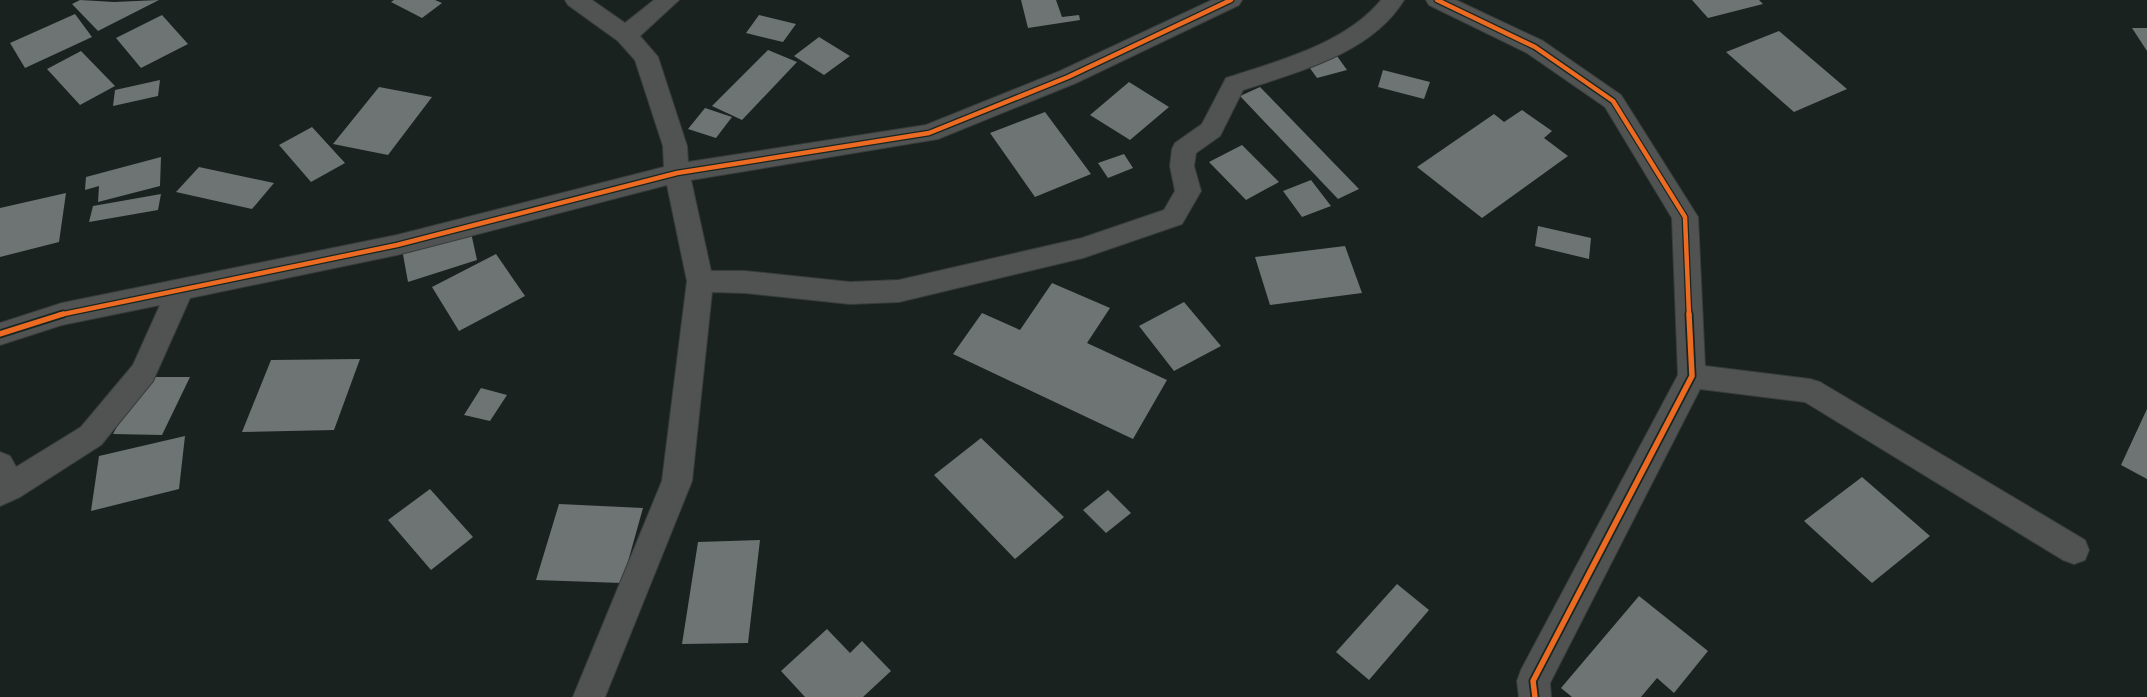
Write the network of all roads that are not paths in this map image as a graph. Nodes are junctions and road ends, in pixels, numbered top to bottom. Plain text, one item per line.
1 (576, 0) edge
2 (668, 0) edge
3 (1230, 0) edge
4 (1393, 0) edge
5 (1437, 0) edge
6 (626, 35) junction
7 (677, 173) junction
8 (700, 281) junction
9 (180, 290) junction
10 (0, 334) edge
11 (1692, 376) junction
12 (3, 482) edge
13 (2074, 550) dead end
14 (589, 697) edge
15 (1535, 697) edge

1 - 6 street
2 - 6 street
3 - 7 street
4 - 8 street
5 - 11 street
6 - 7 street
7 - 8 street
7 - 9 street
8 - 14 street
9 - 10 street
9 - 12 street
11 - 13 street
11 - 15 street

